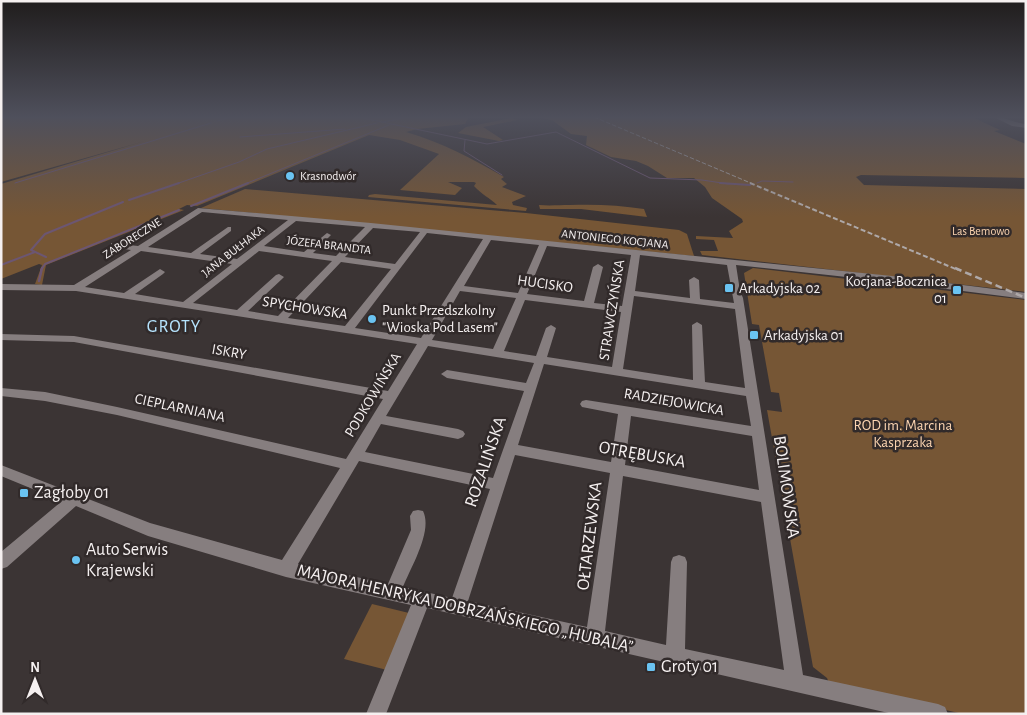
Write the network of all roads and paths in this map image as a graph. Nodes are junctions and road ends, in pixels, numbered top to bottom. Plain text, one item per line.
1 (202, 210) joint
2 (295, 218) junction
3 (371, 225) junction
4 (228, 229) dead end
5 (426, 231) junction
6 (327, 235) dead end
7 (488, 238) junction
8 (544, 244) junction
9 (114, 245) dead end
10 (258, 248) junction
11 (139, 249) junction
12 (636, 253) junction
13 (306, 255) junction
14 (192, 256) junction
15 (338, 259) junction
16 (239, 262) junction
17 (734, 263) junction
18 (397, 266) junction
19 (598, 267) dead end
20 (160, 272) dead end
21 (279, 277) dead end
22 (694, 280) dead end
23 (3, 287) edge
24 (76, 288) junction
25 (458, 288) junction
26 (630, 293) junction
27 (126, 296) junction
28 (522, 296) junction
29 (1026, 296) edge
30 (695, 302) junction
31 (739, 303) junction
32 (185, 305) junction
33 (588, 305) junction
34 (627, 310) junction
35 (240, 313) junction
36 (280, 320) junction
37 (697, 325) dead end
38 (551, 328) dead end
39 (348, 330) junction
40 (1, 337) edge
41 (425, 342) junction
42 (497, 353) junction
43 (540, 359) junction
44 (617, 372) junction
45 (447, 374) dead end
46 (699, 385) junction
47 (530, 388) junction
48 (1, 392) edge
49 (752, 393) junction
50 (392, 396) junction
51 (586, 404) dead end
52 (624, 410) junction
53 (378, 419) junction
54 (757, 432) junction
55 (458, 434) dead end
56 (510, 450) junction
57 (353, 460) junction
58 (1, 470) edge
59 (617, 470) junction
60 (498, 484) junction
61 (766, 497) junction
62 (74, 499) junction
63 (418, 516) dead end
64 (1, 562) edge
65 (679, 562) dead end
66 (286, 569) junction
67 (392, 593) junction
68 (422, 599) junction
69 (457, 608) junction
70 (595, 638) junction
71 (675, 656) junction
72 (795, 682) junction
73 (376, 714) edge
74 (938, 714) edge

1 - 2 street, ANTONIEGO KOCJANA
1 - 11 street, ZABORECZNE
2 - 3 street, ANTONIEGO KOCJANA
2 - 10 street, JANA BUŁHAKA
3 - 5 street, ANTONIEGO KOCJANA
3 - 15 street
4 - 14 street
5 - 7 street, ANTONIEGO KOCJANA
5 - 18 street
6 - 13 street
7 - 8 street, ANTONIEGO KOCJANA
7 - 25 street, PODKOWIŃSKA
8 - 12 street, ANTONIEGO KOCJANA
8 - 28 street
9 - 11 street
10 - 13 street, JÓZEFA BRANDTA
10 - 16 street, JANA BUŁHAKA
11 - 14 street
11 - 24 street, ZABORECZNE
12 - 17 street, ANTONIEGO KOCJANA
12 - 26 street, STRAWCZYŃSKA
13 - 15 street, JÓZEFA BRANDTA
14 - 16 street
15 - 18 street, JÓZEFA BRANDTA
15 - 36 street
16 - 32 street, JANA BUŁHAKA
17 - 29 street, ANTONIEGO KOCJANA
17 - 31 street, BOLIMOWSKA
18 - 39 street
19 - 33 street
20 - 27 street
21 - 35 street
22 - 30 street
23 - 24 street, SPYCHOWSKA
24 - 27 street, SPYCHOWSKA
25 - 28 street, HUCISKO
25 - 41 street, PODKOWIŃSKA
26 - 30 street
26 - 34 street, STRAWCZYŃSKA
27 - 32 street, SPYCHOWSKA
28 - 33 street, HUCISKO
28 - 42 street
30 - 31 street
31 - 49 street, BOLIMOWSKA
32 - 35 street, SPYCHOWSKA
33 - 34 street, HUCISKO
34 - 44 street, STRAWCZYŃSKA
35 - 36 street, SPYCHOWSKA
36 - 39 street, SPYCHOWSKA
37 - 46 street
38 - 43 street, ROZALIŃSKA
39 - 41 street, SPYCHOWSKA
40 - 50 street, ISKRY
41 - 42 street, SPYCHOWSKA
41 - 50 street, PODKOWIŃSKA
42 - 43 street, SPYCHOWSKA
43 - 44 street, SPYCHOWSKA
43 - 47 street, ROZALIŃSKA
44 - 46 street, SPYCHOWSKA
45 - 47 street
46 - 49 street, SPYCHOWSKA
47 - 56 street, ROZALIŃSKA
48 - 57 street, CIEPLARNIANA
49 - 54 street, BOLIMOWSKA
50 - 53 street, PODKOWIŃSKA
51 - 52 street, RADZIEJOWICKA
52 - 54 street, RADZIEJOWICKA
52 - 59 street, OŁTARZEWSKA
53 - 55 street
53 - 57 street, PODKOWIŃSKA
54 - 61 street, BOLIMOWSKA
56 - 59 street, OTRĘBUSKA
56 - 60 street, ROZALIŃSKA
57 - 60 street
57 - 66 street, PODKOWIŃSKA
58 - 62 street, MAJORA HENRYKA DOBRZAŃSKIEGO „HUBALA”
59 - 61 street, OTRĘBUSKA
59 - 70 street, OŁTARZEWSKA
60 - 69 street, ROZALIŃSKA
61 - 72 street, BOLIMOWSKA
62 - 64 street
62 - 66 street, MAJORA HENRYKA DOBRZAŃSKIEGO „HUBALA”
63 - 67 street
65 - 71 street
66 - 67 street, MAJORA HENRYKA DOBRZAŃSKIEGO „HUBALA”
67 - 68 street, MAJORA HENRYKA DOBRZAŃSKIEGO „HUBALA”
68 - 69 street, MAJORA HENRYKA DOBRZAŃSKIEGO „HUBALA”
68 - 73 street
69 - 70 street, MAJORA HENRYKA DOBRZAŃSKIEGO „HUBALA”
70 - 71 street, MAJORA HENRYKA DOBRZAŃSKIEGO „HUBALA”
71 - 72 street, MAJORA HENRYKA DOBRZAŃSKIEGO „HUBALA”
72 - 74 street, MAJORA HENRYKA DOBRZAŃSKIEGO „HUBALA”

